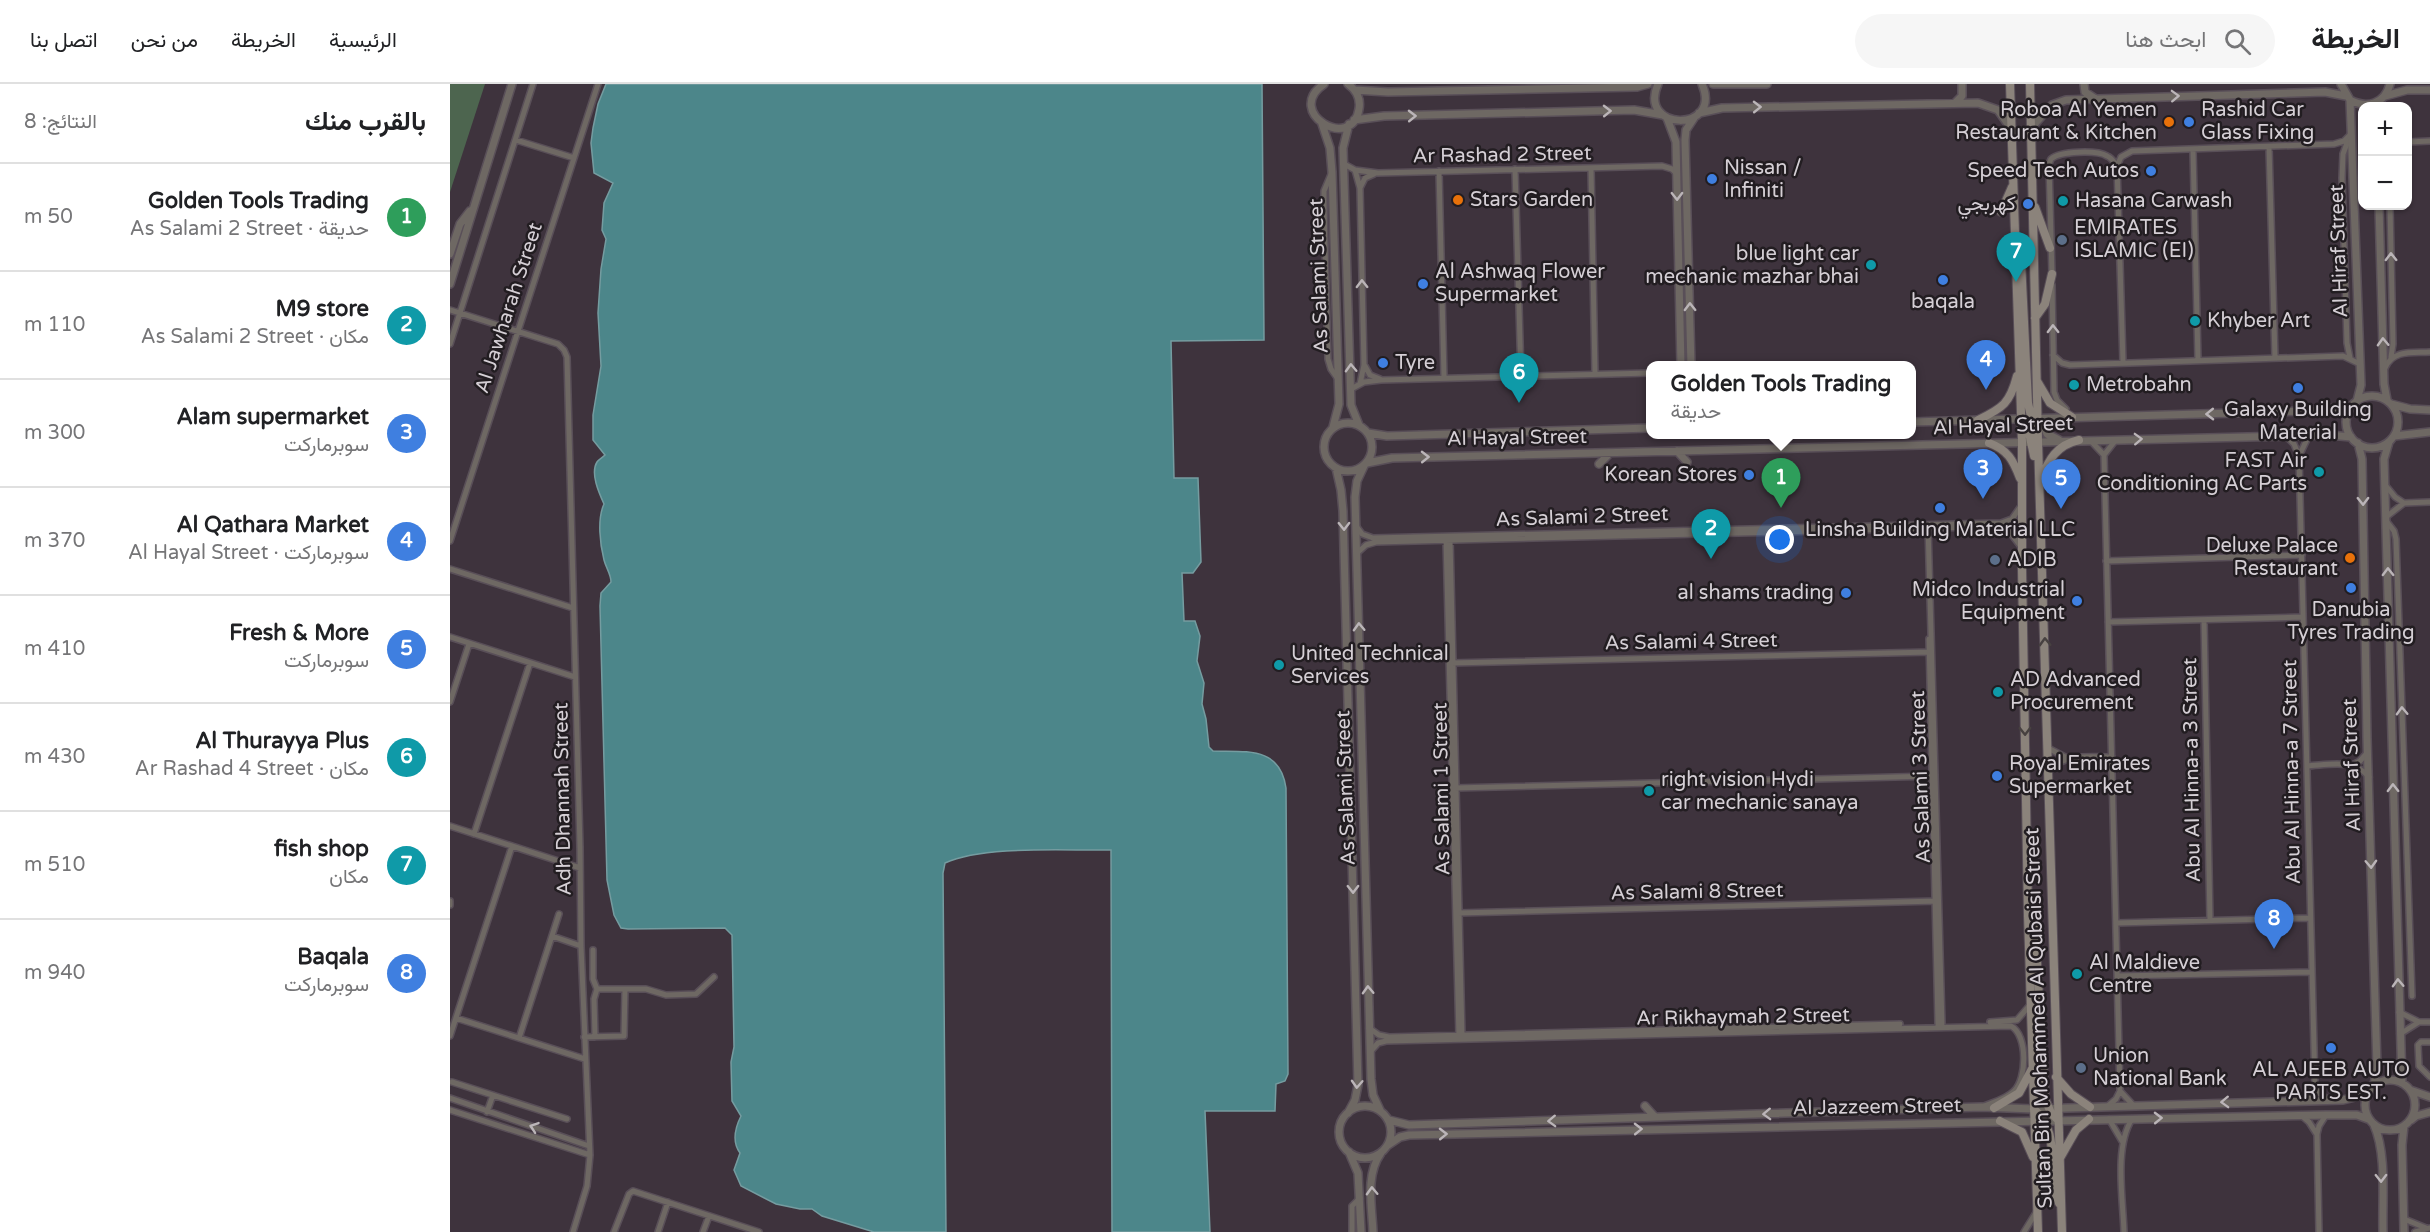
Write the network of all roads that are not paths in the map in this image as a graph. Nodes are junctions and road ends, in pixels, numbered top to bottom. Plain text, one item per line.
1 (512, 84) edge
2 (533, 84) edge
3 (598, 84) edge
4 (1323, 84) edge
5 (1348, 84) edge
6 (1648, 84) edge
7 (1659, 84) edge
8 (1702, 84) edge
9 (1713, 84) edge
10 (1739, 84) edge
11 (1767, 84) edge
12 (1962, 84) edge
13 (2010, 84) edge
14 (2030, 84) edge
15 (2084, 84) edge
16 (2341, 84) edge
17 (2390, 84) edge
18 (1576, 86) edge
19 (1598, 86) edge
20 (1355, 90) junction
21 (2430, 90) edge
22 (2096, 98) junction
23 (2348, 98) junction
24 (2381, 101) edge
25 (1955, 103) junction
26 (1697, 115) junction
27 (1665, 117) junction
28 (1351, 122) junction
29 (1322, 124) junction
30 (2010, 128) junction
31 (2031, 128) junction
32 (2351, 134) junction
33 (516, 140) junction
34 (2430, 141) edge
35 (2412, 142) edge
36 (2328, 144) junction
37 (2269, 147) junction
38 (2193, 150) junction
39 (1676, 156) junction
40 (2343, 157) junction
41 (574, 158) junction
42 (1344, 164) junction
43 (1662, 166) junction
44 (2117, 166) junction
45 (1591, 168) junction
46 (1354, 170) junction
47 (1515, 170) junction
48 (1439, 171) junction
49 (1378, 173) junction
50 (1677, 174) junction
51 (2013, 185) junction
52 (1360, 188) junction
53 (2033, 200) junction
54 (472, 209) junction
55 (2379, 210) edge
56 (2390, 210) edge
57 (2001, 212) dead end
58 (458, 229) junction
59 (466, 234) junction
60 (2050, 248) junction
61 (2016, 251) junction
62 (450, 254) edge
63 (2052, 274) junction
64 (450, 284) edge
65 (450, 310) edge
66 (460, 313) junction
67 (2034, 319) junction
68 (516, 332) junction
69 (2347, 343) junction
70 (450, 344) edge
71 (2393, 344) junction
72 (2430, 352) edge
73 (2406, 353) junction
74 (2053, 355) junction
75 (2335, 356) junction
76 (2391, 357) junction
77 (2275, 358) junction
78 (2350, 358) junction
79 (2198, 360) junction
80 (1681, 361) edge
81 (1691, 361) edge
82 (2123, 362) junction
83 (2070, 364) junction
84 (2360, 364) junction
85 (1365, 365) junction
86 (2020, 366) junction
87 (2384, 370) junction
88 (1646, 373) edge
89 (1595, 374) junction
90 (1521, 376) junction
91 (1444, 377) junction
92 (2054, 377) junction
93 (2036, 378) junction
94 (1381, 380) junction
95 (1360, 384) junction
96 (1351, 389) junction
97 (2389, 402) junction
98 (2354, 403) junction
99 (2430, 410) edge
100 (2076, 417) junction
101 (2059, 418) junction
102 (2030, 419) junction
103 (1978, 420) junction
104 (1916, 422) edge
105 (1359, 425) junction
106 (1333, 427) junction
107 (1646, 428) edge
108 (2430, 432) edge
109 (1368, 433) junction
110 (2309, 435) junction
111 (2286, 436) junction
112 (2351, 437) junction
113 (2391, 439) junction
114 (2060, 440) junction
115 (2079, 440) junction
116 (2091, 440) junction
117 (2116, 440) junction
118 (2030, 441) junction
119 (1989, 443) junction
120 (2358, 443) junction
121 (1677, 451) junction
122 (1610, 453) junction
123 (2104, 455) junction
124 (2299, 456) junction
125 (1687, 462) dead end
126 (1365, 464) junction
127 (1599, 464) dead end
128 (1336, 468) junction
129 (2039, 481) junction
130 (2022, 484) junction
131 (2385, 486) junction
132 (2430, 502) edge
133 (2404, 503) junction
134 (2022, 505) junction
135 (2387, 520) junction
136 (1356, 526) junction
137 (1927, 526) junction
138 (1448, 539) junction
139 (450, 541) edge
140 (2022, 548) junction
141 (1357, 553) junction
142 (2302, 555) junction
143 (2042, 558) junction
144 (2106, 561) junction
145 (450, 569) edge
146 (573, 608) junction
147 (2303, 617) junction
148 (2204, 620) junction
149 (2108, 622) junction
150 (450, 637) edge
151 (469, 644) junction
152 (1931, 652) junction
153 (530, 663) junction
154 (1451, 663) junction
155 (575, 677) junction
156 (450, 702) edge
157 (2048, 748) junction
158 (2368, 752) junction
159 (2112, 757) junction
160 (2067, 758) junction
161 (2352, 765) junction
162 (2307, 766) junction
163 (2049, 770) junction
164 (1934, 776) junction
165 (2369, 777) junction
166 (1455, 788) junction
167 (450, 826) edge
168 (474, 834) junction
169 (512, 846) junction
170 (580, 868) junction
171 (1937, 901) junction
172 (1458, 913) junction
173 (559, 914) dead end
174 (2028, 916) junction
175 (2310, 918) junction
176 (2210, 920) junction
177 (2116, 923) junction
178 (552, 936) junction
179 (2410, 937) junction
180 (581, 946) junction
181 (2397, 949) junction
182 (593, 950) dead end
183 (2312, 972) junction
184 (2117, 976) junction
185 (714, 977) dead end
186 (582, 983) junction
187 (595, 989) junction
188 (625, 989) junction
189 (583, 995) junction
190 (2412, 996) dead end
191 (2031, 1003) junction
192 (2399, 1012) junction
193 (456, 1018) junction
194 (2419, 1022) junction
195 (2430, 1022) edge
196 (1940, 1025) junction
197 (1369, 1028) junction
198 (1648, 1032) junction
199 (2400, 1035) junction
200 (450, 1036) edge
201 (584, 1036) junction
202 (595, 1037) junction
203 (1461, 1037) junction
204 (519, 1038) junction
205 (2430, 1042) edge
206 (1370, 1052) junction
207 (585, 1059) junction
208 (2034, 1065) junction
209 (2056, 1077) junction
210 (2430, 1077) edge
211 (452, 1082) dead end
212 (2402, 1083) junction
213 (2374, 1085) junction
214 (2315, 1087) junction
215 (2410, 1090) junction
216 (2120, 1091) junction
217 (2367, 1094) junction
218 (493, 1095) junction
219 (2430, 1097) edge
220 (450, 1098) edge
221 (2303, 1101) junction
222 (2330, 1101) junction
223 (2133, 1105) junction
224 (1645, 1106) dead end
225 (2109, 1106) junction
226 (1981, 1107) junction
227 (2090, 1107) junction
228 (1994, 1108) junction
229 (2034, 1108) junction
230 (2053, 1108) junction
231 (450, 1110) edge
232 (1380, 1110) junction
233 (487, 1112) junction
234 (2430, 1112) edge
235 (1347, 1113) junction
236 (2326, 1114) junction
237 (2301, 1115) junction
238 (1655, 1117) junction
239 (2132, 1118) junction
240 (567, 1119) dead end
241 (2089, 1119) junction
242 (2109, 1119) junction
243 (1389, 1120) junction
244 (2000, 1120) junction
245 (2045, 1120) junction
246 (2058, 1120) junction
247 (2035, 1121) junction
248 (2371, 1122) junction
249 (2407, 1124) junction
250 (2317, 1134) junction
251 (2122, 1143) junction
252 (1388, 1145) junction
253 (589, 1146) junction
254 (1349, 1152) junction
255 (1382, 1152) junction
256 (590, 1155) junction
257 (2059, 1160) junction
258 (2036, 1166) junction
259 (1360, 1198) junction
260 (668, 1202) junction
261 (2061, 1206) junction
262 (2037, 1209) junction
263 (709, 1216) junction
264 (2404, 1219) junction
265 (2428, 1228) edge
266 (747, 1230) edge
267 (573, 1232) edge
268 (615, 1232) edge
269 (658, 1232) edge
270 (703, 1232) edge
271 (759, 1232) edge
272 (1352, 1232) edge
273 (1361, 1232) edge
274 (1373, 1232) edge
275 (2024, 1232) edge
276 (2038, 1232) edge
277 (2062, 1232) edge
278 (2124, 1232) edge
279 (2319, 1232) edge
280 (2383, 1232) edge
281 (2404, 1232) edge
282 (2415, 1232) edge

1 - 54 street
2 - 33 street
3 - 41 street, Al Jawharah Street
4 - 29 street, As Salami Street
5 - 20 street
6 - 19 street
7 - 27 street
8 - 26 street
9 - 10 street
10 - 11 street
12 - 25 street
13 - 30 main road, Sultan Bin Mohammed Al Qubaisi Street
14 - 31 main road, Sultan Bin Mohammed Al Qubaisi Street
15 - 22 street
16 - 23 street
17 - 24 street
18 - 19 street
18 - 20 street
20 - 28 street, As Salami Street
21 - 24 street
22 -> 23 street
22 - 31 street
23 - 24 street
23 - 32 street, Al Hiraf Street
26 -> 25 street
25 - 30 street
26 - 27 street
81 -> 26 street
28 -> 27 street
27 - 39 street
28 - 29 street
28 - 42 street, As Salami Street
29 - 106 street, As Salami Street
30 - 51 main road, Sultan Bin Mohammed Al Qubaisi Street
31 - 53 main road, Sultan Bin Mohammed Al Qubaisi Street
32 - 36 street
32 - 40 street
32 - 84 street, Al Hiraf Street
33 - 41 street
33 - 66 street
34 - 35 street
36 - 37 street
36 - 40 street
37 - 38 street
37 - 77 street
38 - 44 street
38 - 79 street
39 - 43 street
39 - 50 street
40 - 69 street
41 - 68 street, Al Jawharah Street
42 - 46 street, Ar Rashad 2 Street
96 -> 42 street, As Salami Street
43 - 45 street, Ar Rashad 2 Street
43 - 50 street, Ar Rashad 2 Street
44 - 60 street
44 - 82 street
45 - 47 street, Ar Rashad 2 Street
45 - 89 street
46 - 49 street, Ar Rashad 2 Street
46 - 52 street
47 - 48 street, Ar Rashad 2 Street
47 - 90 street
48 - 49 street, Ar Rashad 2 Street
48 - 91 street
49 - 52 street
50 -> 80 street
51 - 57 main road
51 - 61 main road, Sultan Bin Mohammed Al Qubaisi Street
85 -> 52 street
53 - 60 main road
53 - 67 main road, Sultan Bin Mohammed Al Qubaisi Street
54 - 58 street
54 - 59 street
87 -> 55 street, Al Hiraf Street
71 -> 56 street
58 - 59 street
58 - 62 street
59 - 64 street
60 - 63 street
61 - 86 main road, Sultan Bin Mohammed Al Qubaisi Street
61 - 102 main road
63 - 67 main road
74 -> 63 street
65 - 66 street, Adh Dhannah Street
66 - 68 street, Adh Dhannah Street
66 - 70 street
67 - 93 main road, Sultan Bin Mohammed Al Qubaisi Street
68 - 139 street, Al Jawharah Street
68 - 146 street, Adh Dhannah Street
69 - 75 street
69 - 78 street
71 - 73 street
71 - 76 street
72 - 73 street
73 - 76 street
74 - 83 street
74 - 92 street
75 - 77 street
75 - 78 street
76 - 87 street
77 - 79 street
78 - 84 street
79 - 82 street
82 - 83 street
83 - 92 street
84 - 98 street, Al Hiraf Street
85 - 94 street
85 - 95 street
86 - 102 main road, Sultan Bin Mohammed Al Qubaisi Street
86 - 103 main road
87 - 97 street, Al Hiraf Street
88 - 89 street
89 - 90 street
90 - 91 street
91 - 94 street
92 - 100 street
93 - 100 main road
93 - 102 main road, Sultan Bin Mohammed Al Qubaisi Street
94 - 95 street
95 - 96 street
96 - 105 street, As Salami Street
97 - 98 street
97 - 99 street
97 - 113 street
98 -> 100 street, Al Hayal Street
98 - 112 street
100 - 101 street, Al Hayal Street
101 - 102 street, Al Hayal Street
101 - 114 street
102 - 103 street, Al Hayal Street
102 - 118 main road, Sultan Bin Mohammed Al Qubaisi Street
102 - 118 main road, Sultan Bin Mohammed Al Qubaisi Street
103 - 104 street, Al Hayal Street
105 - 106 street
105 - 109 street
106 - 128 street
107 - 109 street, Al Hayal Street
108 - 113 street
109 - 126 street
110 - 111 street, Al Hayal Street
110 - 112 street, Al Hayal Street
110 - 124 street, Abu Al Hinna-a 7 Street
117 -> 111 street, Al Hayal Street
111 - 124 street
112 - 120 street
113 - 120 street
113 - 131 street, Al Hiraf Street
114 - 115 street, Al Hayal Street
114 - 118 street, Al Hayal Street
115 - 116 street, Al Hayal Street
115 - 129 main road
116 - 117 street, Al Hayal Street
116 - 123 street
117 - 123 street
118 - 119 street, Al Hayal Street
118 - 129 main road, Sultan Bin Mohammed Al Qubaisi Street
118 - 130 main road, Sultan Bin Mohammed Al Qubaisi Street
118 - 143 main road
119 - 121 street, Al Hayal Street
119 - 130 main road
120 -> 158 street, Al Hiraf Street
121 - 122 street, Al Hayal Street
121 - 125 street
126 -> 122 street, Al Hayal Street
122 - 127 street
123 - 144 street
124 - 142 street, Abu Al Hinna-a 7 Street
126 - 128 street
126 - 136 street, As Salami Street
128 -> 235 street, As Salami Street
129 - 143 main road, Sultan Bin Mohammed Al Qubaisi Street
130 - 134 main road, Sultan Bin Mohammed Al Qubaisi Street
131 - 133 street
131 - 135 street, Al Hiraf Street
132 - 133 street
133 - 135 street
134 - 137 street
134 - 140 main road, Sultan Bin Mohammed Al Qubaisi Street
179 -> 135 street
181 -> 135 street, Al Hiraf Street
136 - 138 street, As Salami 2 Street
136 - 141 street, As Salami Street
137 - 138 street, As Salami 2 Street
137 - 138 street, As Salami 2 Street
137 - 140 street, As Salami 2 Street
137 - 152 street, As Salami 3 Street
138 - 141 street, As Salami 2 Street
138 - 154 street, As Salami 1 Street
140 -> 174 main road, Sultan Bin Mohammed Al Qubaisi Street
197 -> 141 street, As Salami Street
142 - 144 street
142 - 147 street, Abu Al Hinna-a 7 Street
157 -> 143 main road, Sultan Bin Mohammed Al Qubaisi Street
144 - 149 street
145 - 146 street
146 - 155 street, Adh Dhannah Street
147 - 148 street
147 - 162 street, Abu Al Hinna-a 7 Street
148 - 149 street
148 - 176 street, Abu Al Hinna-a 3 Street
149 - 159 street
150 - 151 street
151 - 153 street
151 - 156 street
152 - 154 street, As Salami 4 Street
152 - 164 street, As Salami 3 Street
153 - 155 street
153 - 168 street
154 - 166 street, As Salami 1 Street
155 - 170 street, Adh Dhannah Street
157 - 160 street
157 - 163 main road, Sultan Bin Mohammed Al Qubaisi Street
158 - 161 street
158 - 165 street, Al Hiraf Street
159 - 160 street
159 - 177 street
160 - 163 street
161 - 162 street
161 - 165 street
162 - 175 street, Abu Al Hinna-a 7 Street
163 - 209 main road, Sultan Bin Mohammed Al Qubaisi Street
164 - 166 street
164 - 171 street, As Salami 3 Street
165 -> 213 street, Al Hiraf Street
166 - 172 street, As Salami 1 Street
167 - 168 street
168 - 169 street
169 - 170 street
169 - 193 street
170 - 180 street, Adh Dhannah Street
171 - 172 street, As Salami 8 Street
171 - 196 street, As Salami 3 Street
172 - 203 street, As Salami 1 Street
173 - 178 street
174 - 191 main road, Sultan Bin Mohammed Al Qubaisi Street
174 - 230 main road
175 - 176 street
175 - 183 street, Abu Al Hinna-a 7 Street
176 - 177 street
177 - 184 street
178 - 180 street
178 - 204 street
179 - 181 street
179 - 190 street
180 - 186 street, Adh Dhannah Street
192 -> 181 street, Al Hiraf Street
182 - 187 street
183 - 184 street
183 - 214 street, Abu Al Hinna-a 7 Street
184 - 216 street
185 - 188 street
186 - 187 street
186 - 189 street, Adh Dhannah Street
187 - 188 street
187 - 189 street
187 - 202 street
188 - 202 street
189 - 201 street, Adh Dhannah Street
191 - 196 street, Ar Rikhaymah 2 Street
191 - 208 main road, Sultan Bin Mohammed Al Qubaisi Street
192 - 194 street
192 - 199 street, Al Hiraf Street
193 - 200 street
193 - 204 street
194 - 195 street
194 - 199 street
196 - 198 street, Ar Rikhaymah 2 Street
196 - 198 street, Ar Rikhaymah 2 Street
196 - 226 street, Ar Rikhaymah 2 Street
197 - 203 street, Ar Rikhaymah 2 Street
197 - 206 street, As Salami Street
198 - 203 street, Ar Rikhaymah 2 Street
199 - 212 street, Al Hiraf Street
201 - 202 street
201 - 207 street, Adh Dhannah Street
203 - 206 street
204 - 207 street
205 - 210 street
206 - 232 street, As Salami Street
207 - 253 street, Adh Dhannah Street
208 - 228 main road
208 - 229 main road, Sultan Bin Mohammed Al Qubaisi Street
209 - 227 main road
209 - 230 main road, Sultan Bin Mohammed Al Qubaisi Street
211 - 218 street
212 - 213 street
212 - 215 street
213 - 217 street
214 - 221 street
214 - 222 street
215 - 219 street
215 - 249 street
216 - 223 street
216 - 225 street
217 - 222 street, Al Jazzeem Street
217 - 248 street
218 - 233 street
218 - 240 street
220 - 233 street
221 - 222 street, Al Jazzeem Street
221 -> 223 street, Al Jazzeem Street
223 - 225 street, Al Jazzeem Street
224 - 238 street
225 - 227 street, Al Jazzeem Street
226 - 228 street, Al Jazzeem Street
226 -> 238 street, Al Jazzeem Street
227 - 230 street, Al Jazzeem Street
228 - 229 street, Al Jazzeem Street
229 - 230 street, Al Jazzeem Street
229 - 245 main road
229 - 247 main road, Sultan Bin Mohammed Al Qubaisi Street
230 - 246 main road, Sultan Bin Mohammed Al Qubaisi Street
231 - 256 street
232 - 235 street
232 - 243 street
253 -> 233 street
234 - 249 street
235 - 254 street
236 - 237 street, Al Jazzeem Street
236 - 248 street, Al Jazzeem Street
236 - 250 street
239 -> 237 street, Al Jazzeem Street
237 - 250 street
238 -> 243 street, Al Jazzeem Street
239 - 242 street, Al Jazzeem Street
239 - 251 street
241 - 242 street, Al Jazzeem Street
241 - 246 street, Al Jazzeem Street
241 - 257 main road
242 - 251 street
243 - 252 street
244 - 247 street, Al Jazzeem Street
252 -> 244 street, Al Jazzeem Street
244 - 258 main road
245 - 246 street, Al Jazzeem Street
245 - 247 street, Al Jazzeem Street
245 - 261 main road
246 - 257 main road, Sultan Bin Mohammed Al Qubaisi Street
247 - 258 main road, Sultan Bin Mohammed Al Qubaisi Street
248 - 249 street
248 -> 280 street
249 - 264 street
250 - 279 street
251 - 278 street
252 - 255 street
253 - 256 street, Adh Dhannah Street
254 - 255 street
254 - 259 street
274 -> 255 street
256 - 267 street, Adh Dhannah Street
257 - 261 main road, Sultan Bin Mohammed Al Qubaisi Street
258 - 262 main road, Sultan Bin Mohammed Al Qubaisi Street
259 - 272 street
259 - 273 street
260 - 263 street
260 - 268 street
260 - 269 street
261 - 277 main road, Sultan Bin Mohammed Al Qubaisi Street
262 - 275 street
262 - 276 main road, Sultan Bin Mohammed Al Qubaisi Street
263 - 266 street
263 - 270 street
264 - 265 street
264 - 281 street
265 - 282 street
266 - 271 street

